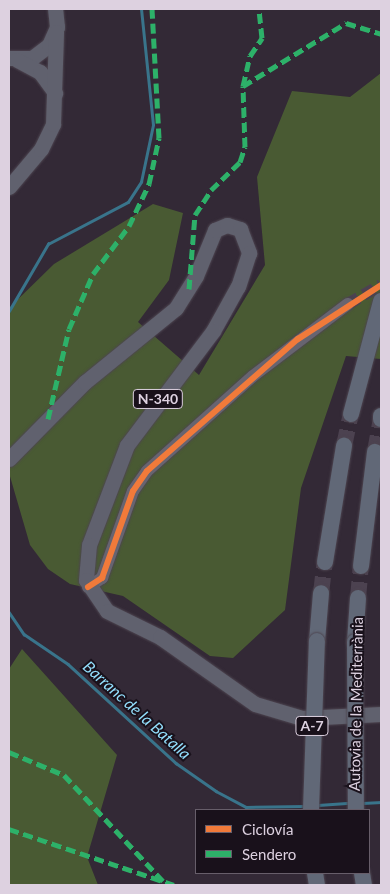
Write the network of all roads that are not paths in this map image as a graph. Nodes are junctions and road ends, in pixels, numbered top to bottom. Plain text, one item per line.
1 (57, 11) edge
2 (56, 32) junction
3 (13, 59) edge
4 (56, 97) junction
5 (9, 187) edge
6 (381, 301) edge
7 (348, 304) tunnel mouth
8 (351, 414) tunnel mouth
9 (344, 446) tunnel mouth
10 (375, 452) tunnel mouth
11 (9, 459) edge
12 (324, 562) tunnel mouth
13 (361, 566) tunnel mouth
14 (88, 587) junction
15 (321, 593) tunnel mouth
16 (358, 598) tunnel mouth
17 (381, 714) edge
18 (311, 809) edge
19 (356, 809) edge

1 - 2 main road
2 - 3 main road
2 - 4 main road
3 - 4 main road
4 - 5 main road
6 - 8 highway
7 - 14 street
9 - 12 highway
10 - 13 highway
11 - 14 main road, N-340
14 - 17 main road
15 - 18 highway, A-7, bridge
16 - 19 highway, Autovia de la Mediterrània, bridge

